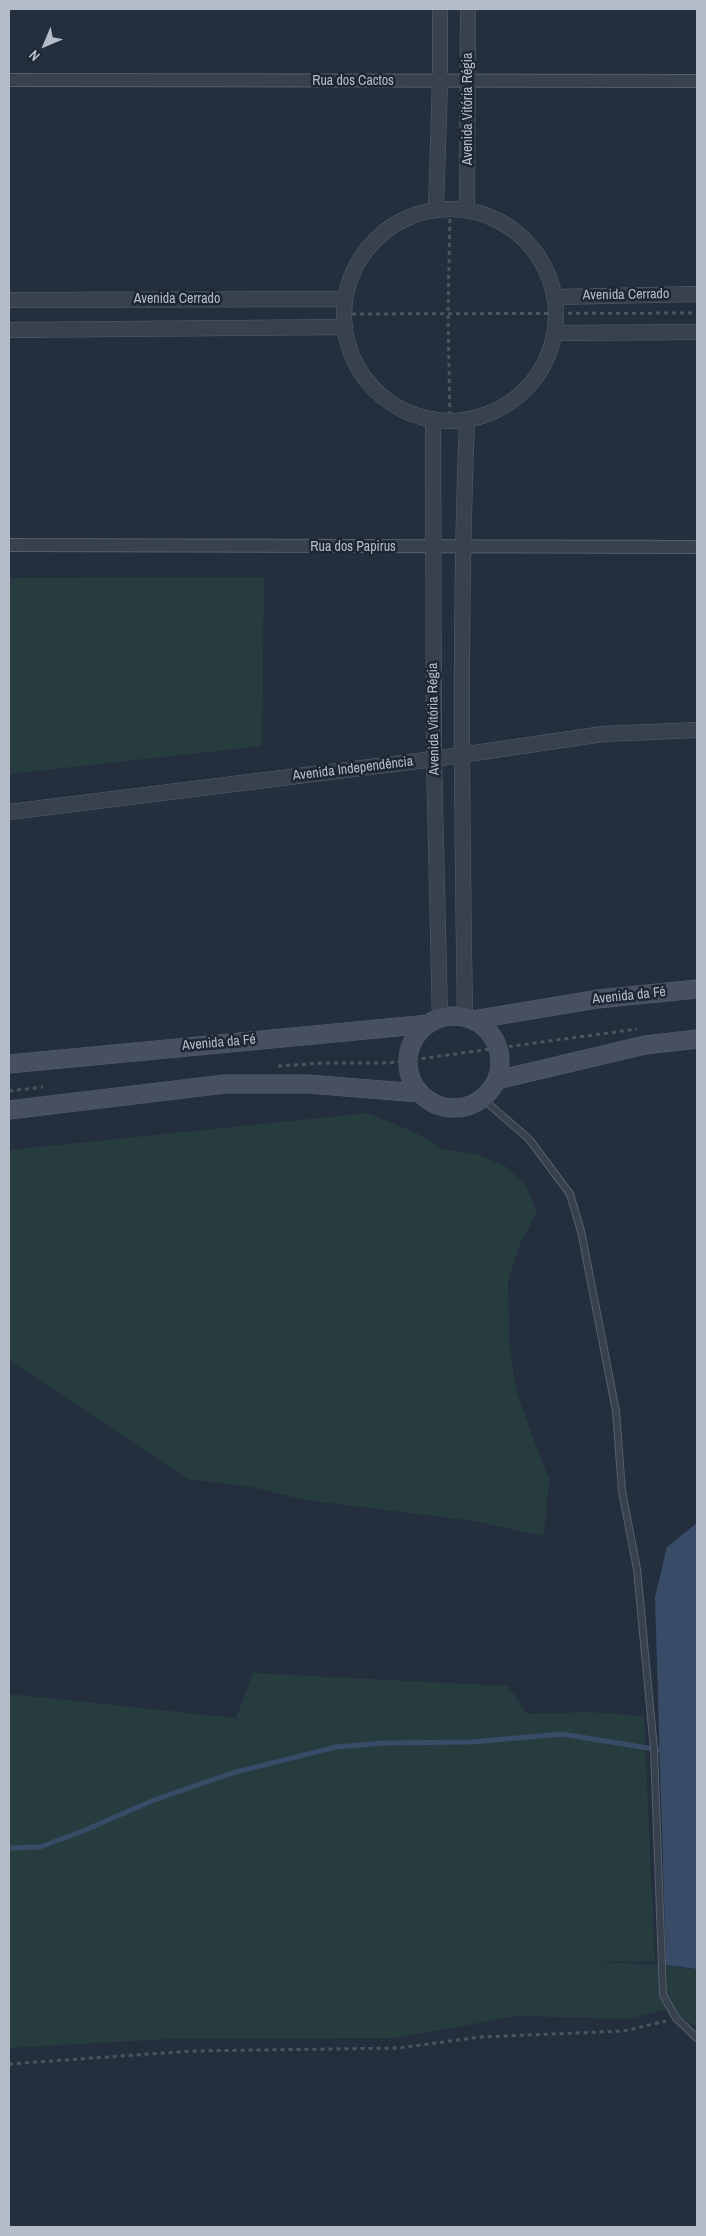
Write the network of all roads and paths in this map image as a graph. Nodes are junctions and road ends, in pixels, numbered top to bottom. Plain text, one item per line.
1 (440, 9) edge
2 (468, 9) edge
3 (9, 80) edge
4 (440, 81) junction
5 (697, 81) edge
6 (469, 82) junction
7 (436, 209) junction
8 (467, 210) junction
9 (697, 294) edge
10 (556, 297) junction
11 (345, 299) junction
12 (9, 300) edge
13 (345, 327) junction
14 (9, 330) edge
15 (697, 332) edge
16 (556, 333) junction
17 (433, 420) junction
18 (467, 420) junction
19 (9, 545) edge
20 (697, 547) edge
21 (432, 548) junction
22 (462, 548) junction
23 (697, 730) edge
24 (461, 754) junction
25 (434, 759) junction
26 (9, 812) edge
27 (697, 989) edge
28 (468, 1019) junction
29 (435, 1021) junction
30 (638, 1028) dead end
31 (697, 1039) edge
32 (498, 1048) junction
33 (408, 1061) junction
34 (9, 1064) edge
35 (275, 1066) dead end
36 (497, 1080) junction
37 (47, 1087) dead end
38 (9, 1091) edge
39 (419, 1093) junction
40 (483, 1099) junction
41 (9, 1110) edge
42 (676, 2018) junction
43 (697, 2038) edge
44 (9, 2064) edge

1 - 4 street, Avenida Vitória Régia
2 - 6 street, Avenida Vitória Régia
3 - 4 street, Rua dos Cactos
4 - 6 street, Rua dos Cactos
4 - 7 street, Avenida Vitória Régia
5 - 6 street, Rua dos Cactos
6 - 8 street, Avenida Vitória Régia
7 - 8 street
7 - 11 street
8 - 10 street
9 - 10 street, Avenida Cerrado
10 - 16 street
11 - 12 street, Avenida Cerrado
11 - 13 street
13 - 14 street
13 - 17 street
15 - 16 street
16 - 18 street
17 - 18 street
17 - 21 street, Avenida Vitória Régia
18 - 22 street, Avenida Vitória Régia
19 - 21 street, Rua dos Papirus
20 - 22 street, Rua dos Papirus
21 - 22 street, Rua dos Papirus
21 - 25 street, Avenida Vitória Régia
22 - 24 street, Avenida Vitória Régia
23 - 24 street, Avenida Independência
24 - 25 street, Avenida Independência
24 - 28 street, Avenida Vitória Régia
25 - 26 street, Avenida Independência
25 - 29 street, Avenida Vitória Régia
27 - 28 main road, Avenida da Fé
28 - 29 main road, Avenida da Fé
28 - 32 main road
29 - 33 main road
29 - 34 main road, Avenida da Fé
30 - 32 path
31 - 36 main road
32 - 33 path
32 - 36 main road
33 - 35 path
33 - 39 main road
36 - 40 main road
37 - 38 path
39 - 40 main road
39 - 41 main road
40 - 42 lane
42 - 43 lane
42 - 44 path

